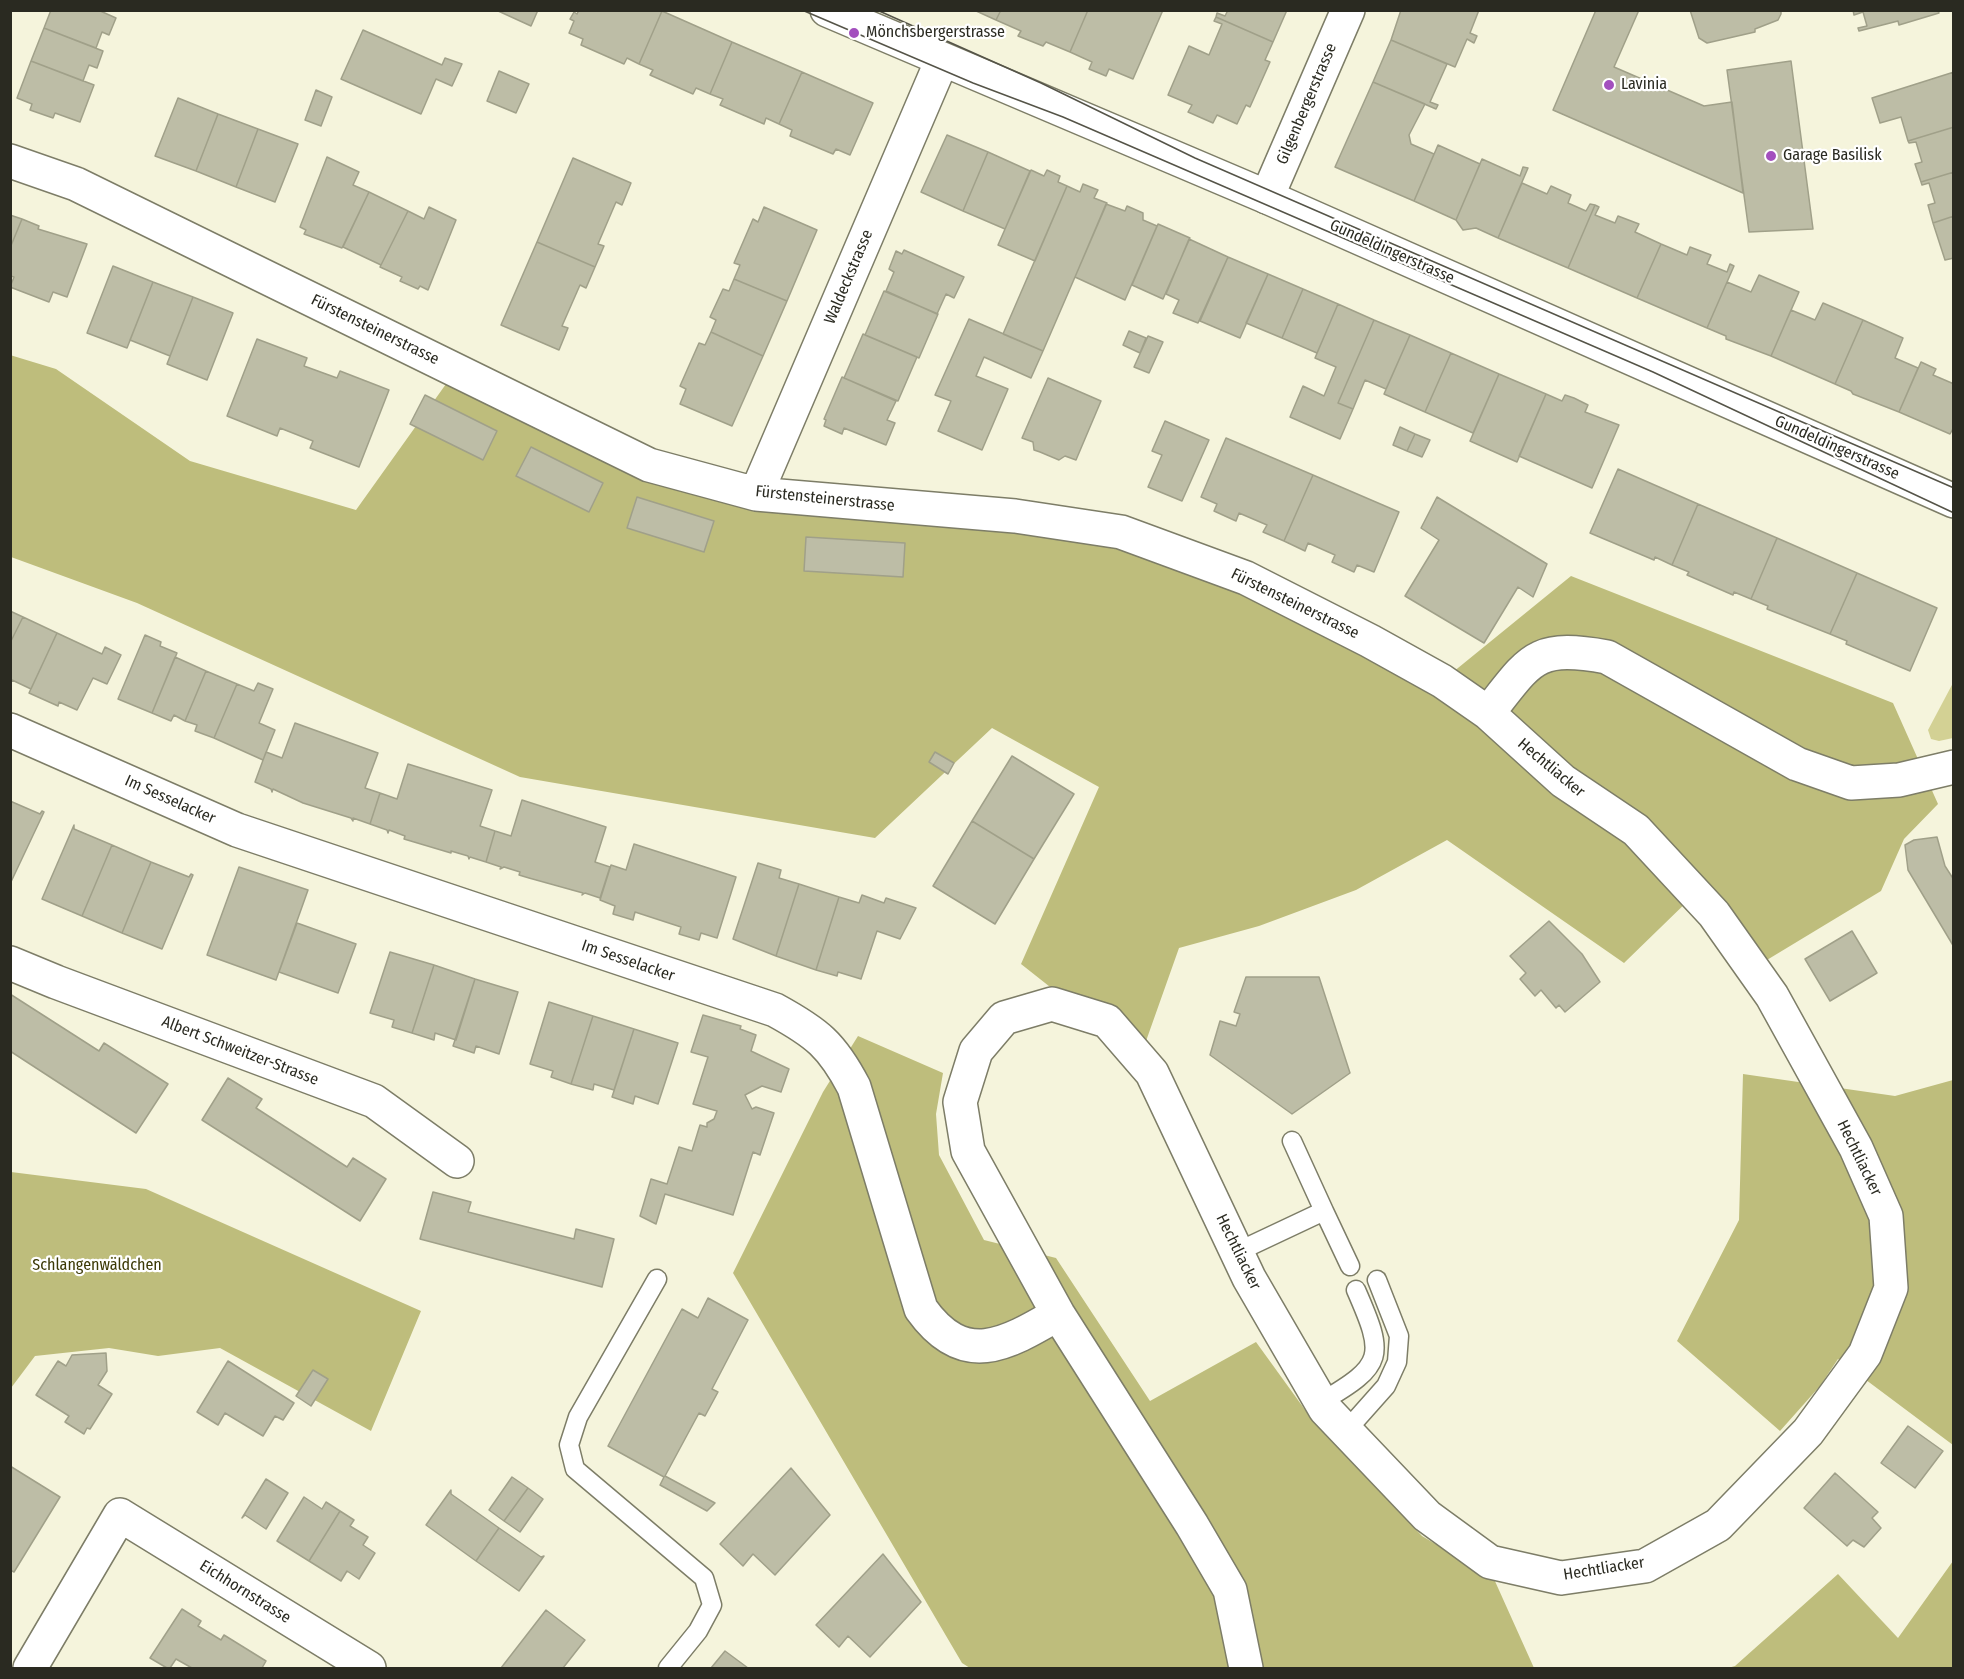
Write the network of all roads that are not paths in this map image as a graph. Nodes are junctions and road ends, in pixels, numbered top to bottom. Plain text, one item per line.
1 (827, 10) edge
2 (1348, 10) edge
3 (942, 60) junction
4 (10, 160) edge
5 (1267, 197) junction
6 (756, 494) junction
7 (1953, 501) edge
8 (1488, 713) junction
9 (10, 730) edge
10 (1953, 767) edge
11 (10, 963) edge
12 (1292, 1140) dead end
13 (457, 1161) dead end
14 (1324, 1211) junction
15 (1237, 1252) junction
16 (1350, 1266) dead end
17 (657, 1279) dead end
18 (1377, 1281) dead end
19 (1356, 1290) dead end
20 (1058, 1314) junction
21 (1321, 1402) junction
22 (1346, 1431) junction
23 (30, 1668) edge
24 (369, 1668) edge
25 (668, 1668) edge
26 (1246, 1668) edge

1 - 3 street, Gundeldingerstrasse
2 - 5 street, Gilgenbergerstrasse
3 - 5 street, Gundeldingerstrasse
3 - 6 street, Waldeckstrasse
4 - 6 street, Fürstensteinerstrasse
5 - 7 street, Gundeldingerstrasse
6 - 8 street, Fürstensteinerstrasse
8 - 10 street
8 - 22 street, Hechtliacker
9 - 20 street, Im Sesselacker
11 - 13 street, Albert Schweitzer-Strasse
12 - 14 lane
14 - 15 lane
14 - 16 lane
15 - 20 street, Hechtliacker
15 - 21 street, Hechtliacker
17 - 25 lane
18 - 22 lane
19 - 21 lane
20 - 26 street, Hechtliacker
21 - 22 street, Hechtliacker
23 - 24 street, Eichhornstrasse

